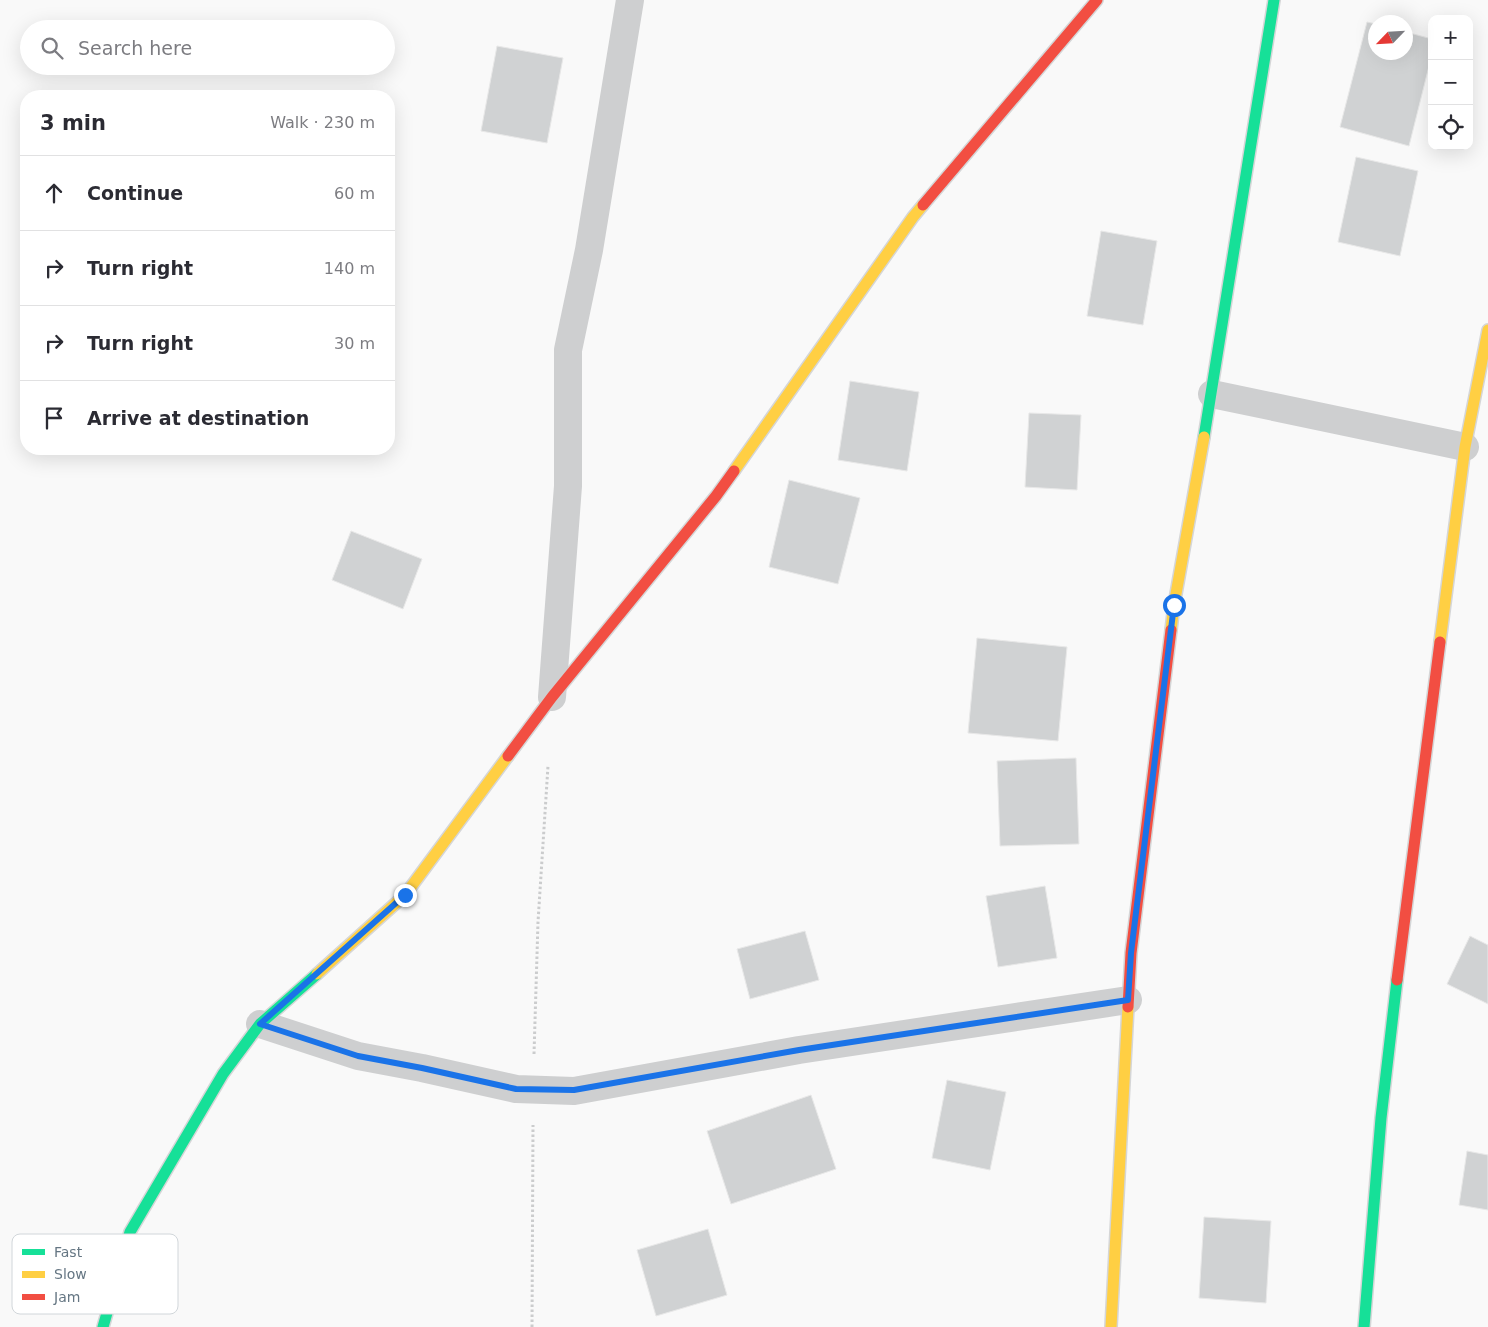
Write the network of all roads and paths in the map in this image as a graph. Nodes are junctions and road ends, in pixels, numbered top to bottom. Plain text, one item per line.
1 (630, 0) edge
2 (1097, 0) edge
3 (1274, 0) edge
4 (1488, 330) edge
5 (1212, 394) junction
6 (1465, 447) junction
7 (552, 697) junction
8 (548, 766) dead end
9 (1128, 1000) junction
10 (260, 1024) junction
11 (534, 1060) dead end
12 (533, 1119) dead end
13 (129, 1234) edge
14 (107, 1314) edge
15 (103, 1327) edge
16 (532, 1327) edge
17 (1111, 1327) edge
18 (1364, 1327) edge

1 - 7 street
2 - 7 street
3 - 5 street
4 - 6 street
5 - 6 street
5 - 9 street
6 - 18 street
7 - 10 street
8 - 11 path
9 - 10 street
9 - 17 street
10 - 13 street
12 - 16 path
14 - 15 street

